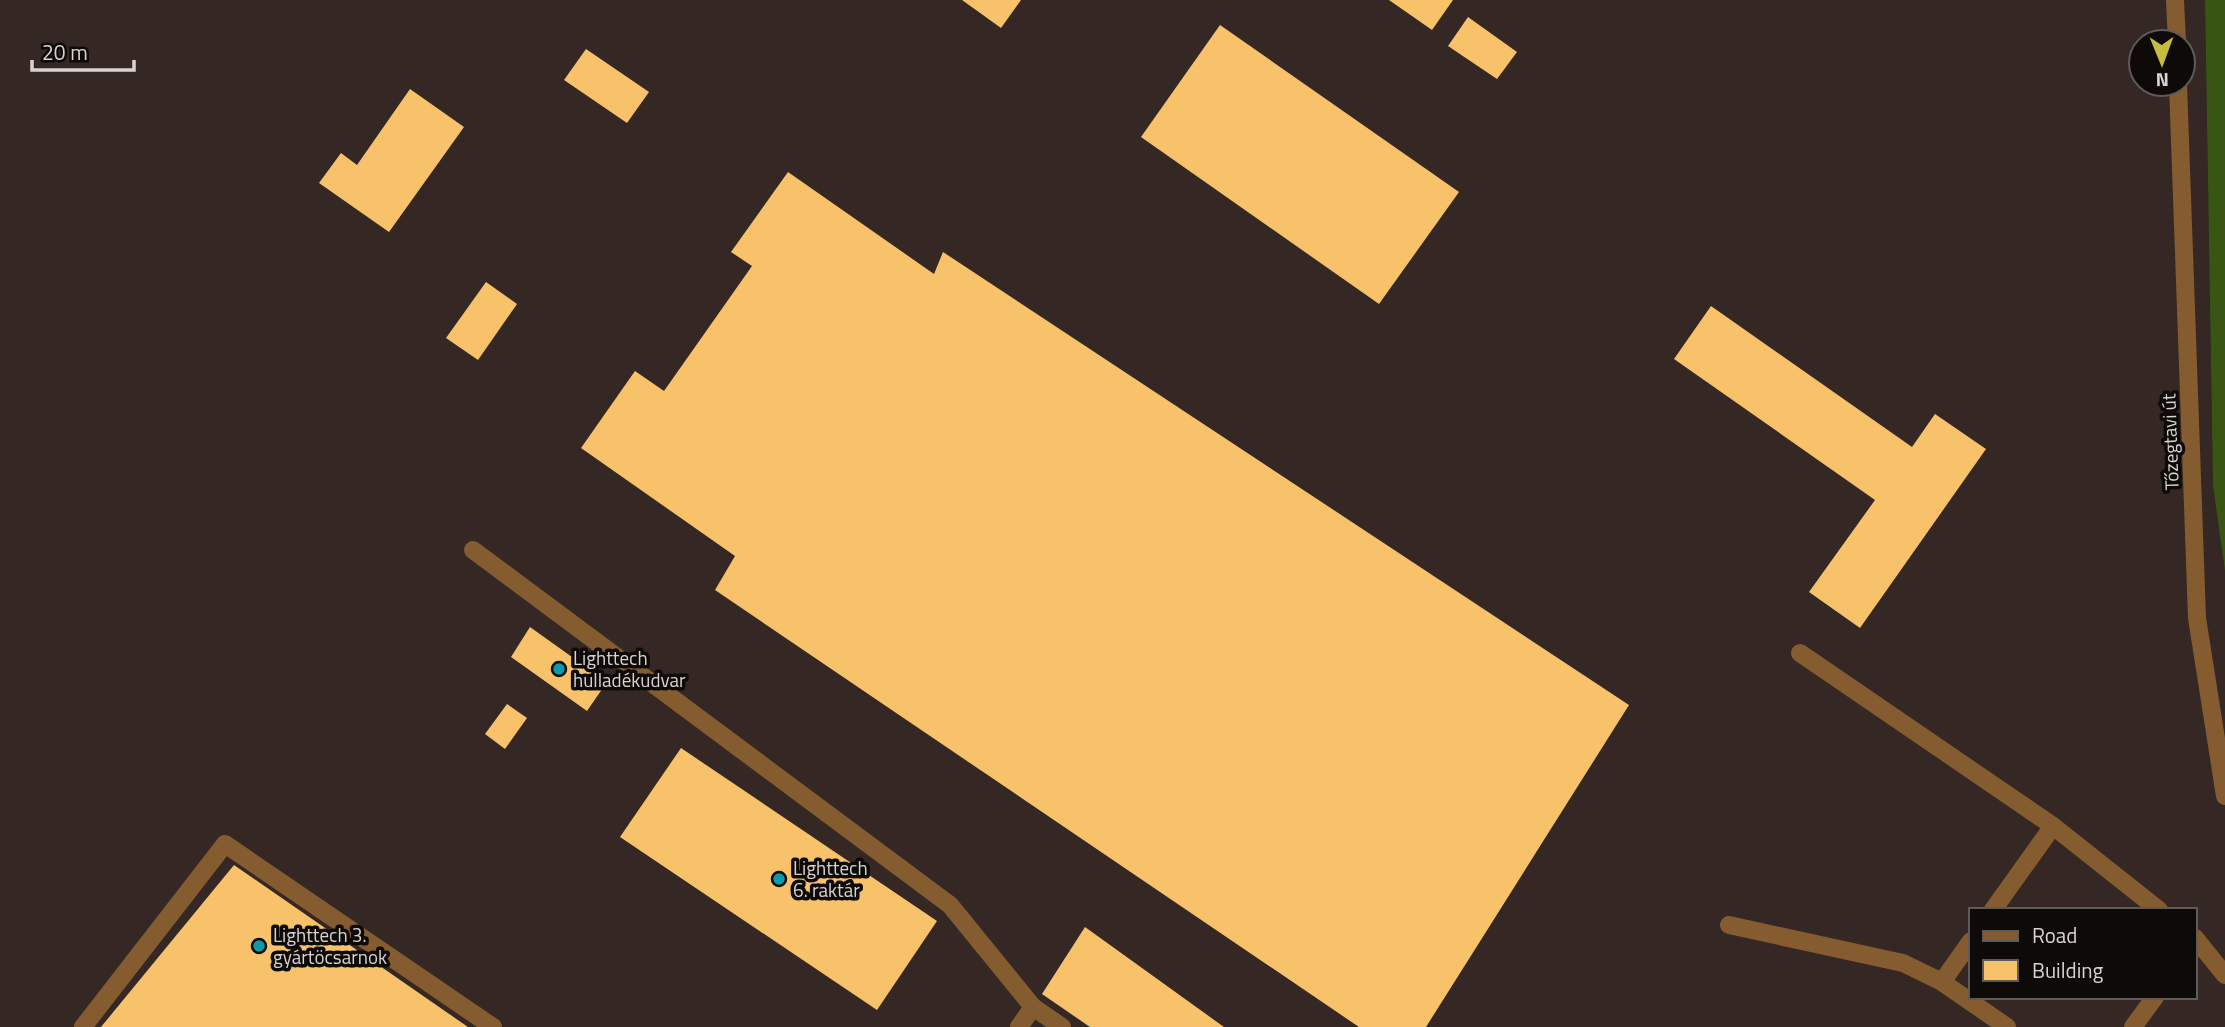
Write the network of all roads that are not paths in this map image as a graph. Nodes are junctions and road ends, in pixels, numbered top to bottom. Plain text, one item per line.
1 (2175, 0) edge
2 (2176, 28) edge
3 (2178, 98) edge
4 (473, 551) dead end
5 (1800, 653) dead end
6 (2225, 796) edge
7 (2053, 826) junction
8 (1994, 908) edge
9 (2156, 908) edge
10 (1729, 925) dead end
11 (2197, 941) edge
12 (1969, 944) edge
13 (2225, 975) edge
14 (1942, 982) junction
15 (2154, 999) edge
16 (1033, 1007) junction
17 (83, 1027) edge
18 (493, 1027) edge
19 (1019, 1027) edge
20 (1062, 1027) edge
21 (2007, 1027) edge
22 (2133, 1027) edge

1 - 2 street
3 - 6 street, Tőzegtavi út
4 - 16 street
5 - 7 street
7 - 8 street
7 - 9 street
10 - 14 street
11 - 13 street
12 - 14 street
14 - 21 street
15 - 22 street
16 - 19 street
16 - 20 street
17 - 18 street

